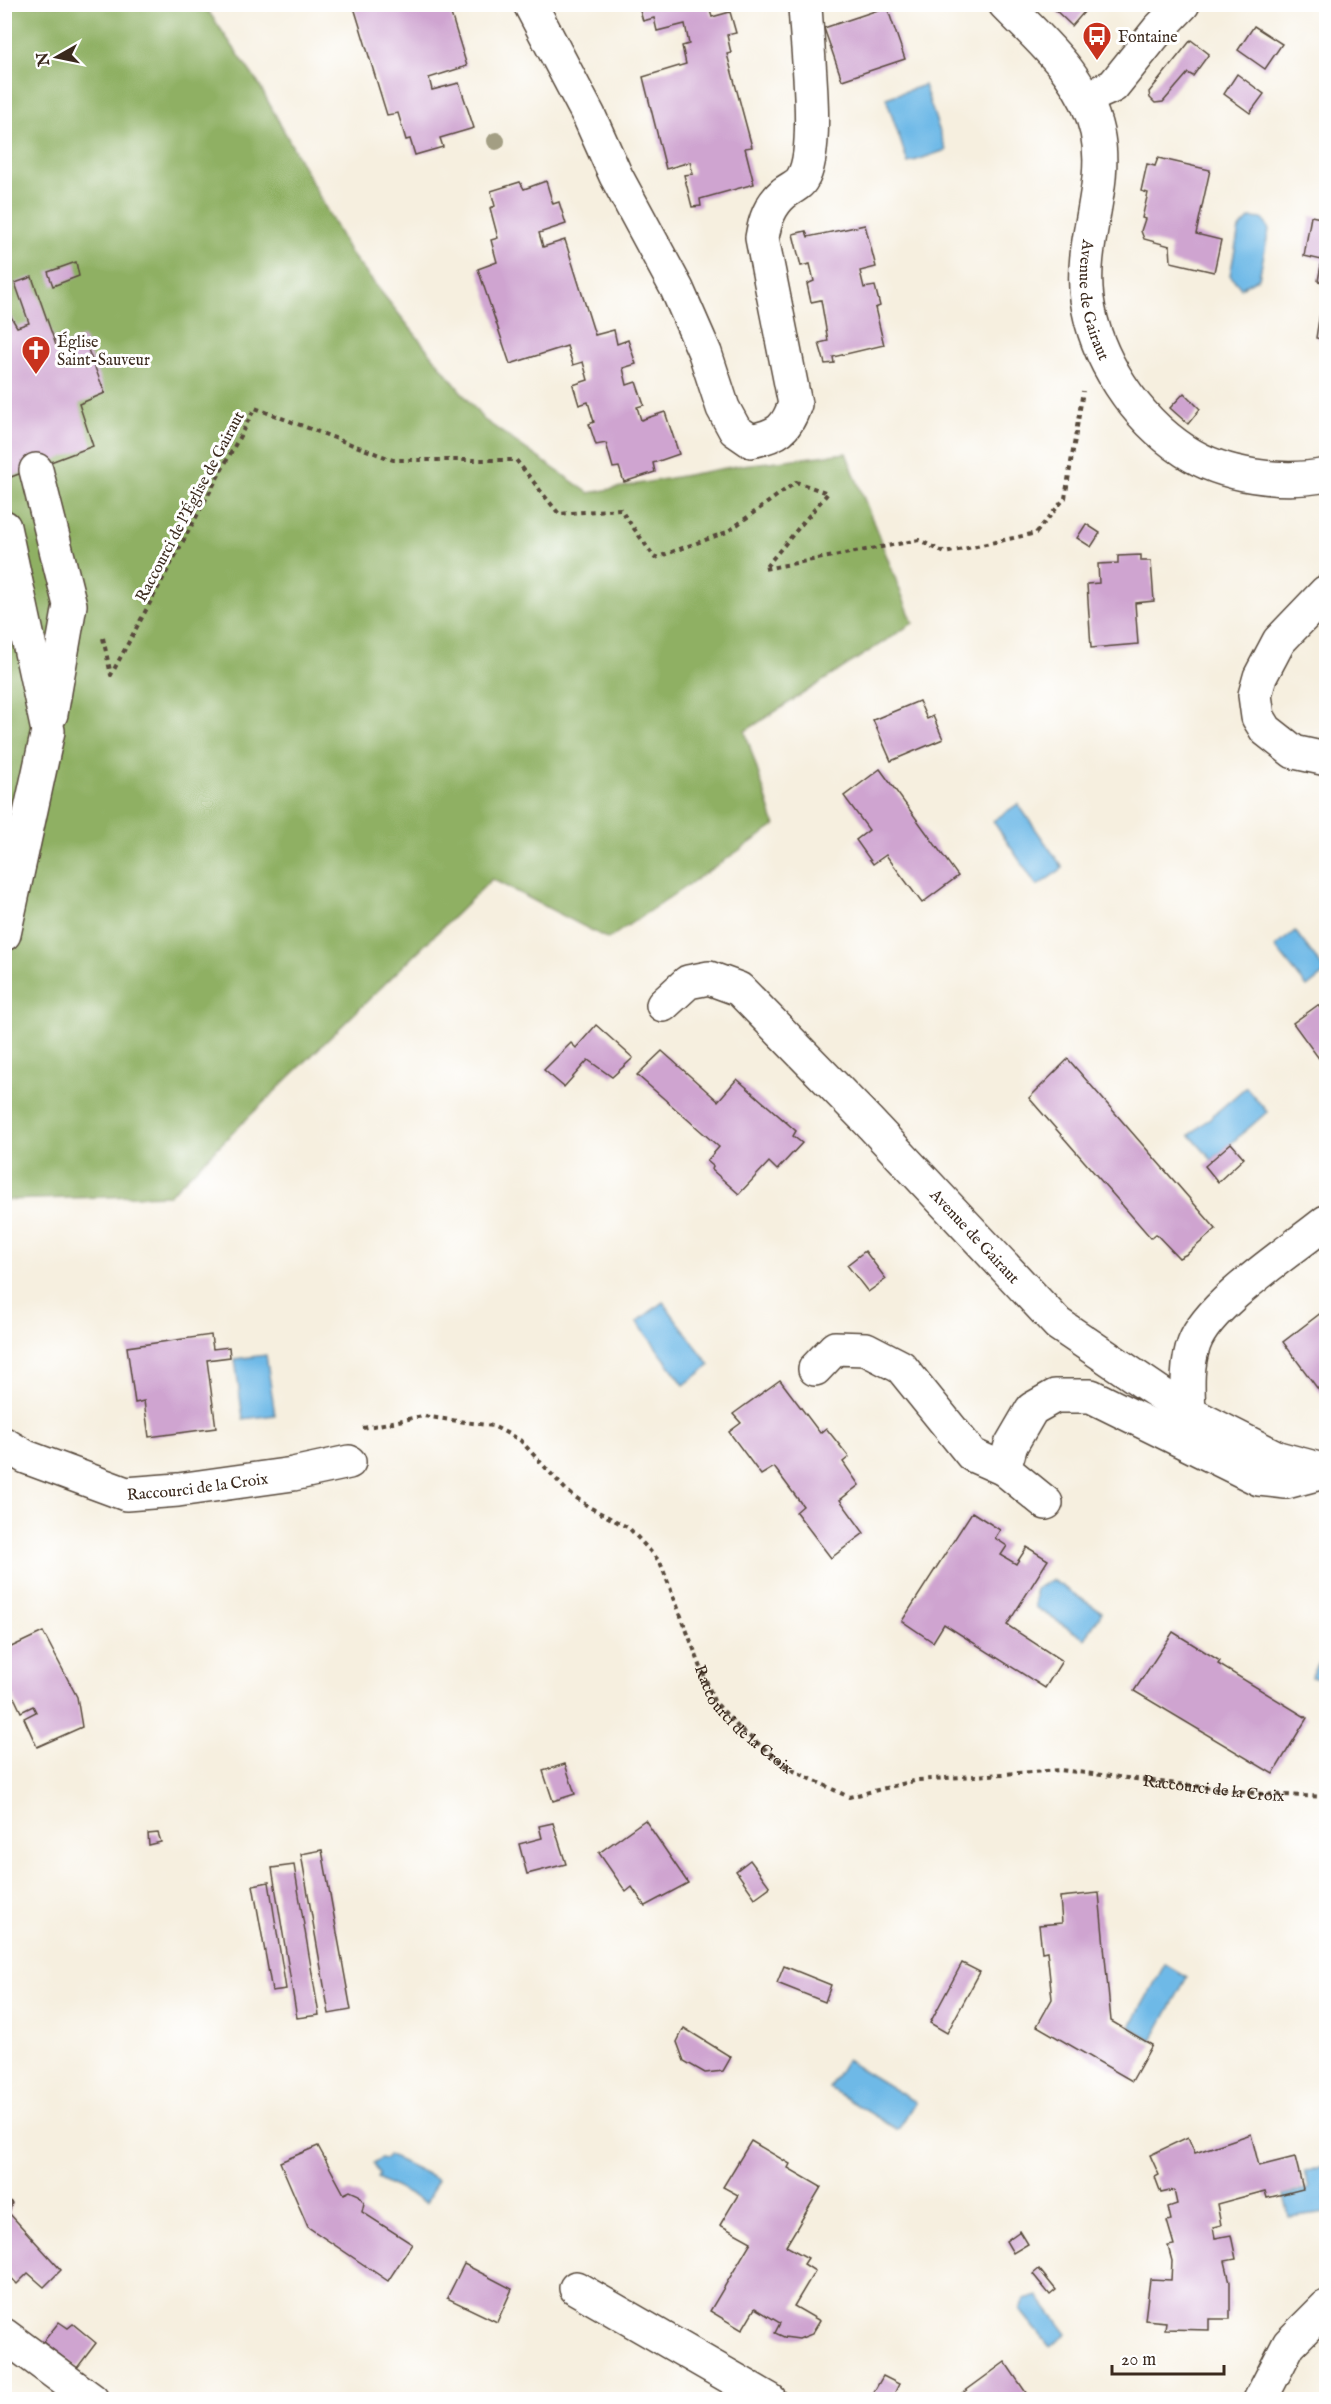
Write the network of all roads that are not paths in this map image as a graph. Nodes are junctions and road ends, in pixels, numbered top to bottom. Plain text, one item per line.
1 (530, 4) edge
2 (805, 4) edge
3 (1005, 4) edge
4 (1183, 4) edge
5 (1086, 98) junction
6 (36, 470) dead end
7 (1326, 475) edge
8 (4, 527) edge
9 (1326, 592) edge
10 (48, 731) junction
11 (1326, 759) edge
12 (4, 934) edge
13 (663, 1005) dead end
14 (1326, 1222) edge
15 (815, 1369) dead end
16 (1189, 1413) junction
17 (4, 1444) edge
18 (349, 1462) dead end
19 (1004, 1468) junction
20 (1326, 1471) edge
21 (1046, 1503) dead end
22 (576, 2288) dead end
23 (1326, 2307) edge
24 (4, 2335) edge
25 (92, 2400) edge
26 (770, 2400) edge
27 (1260, 2400) edge

1 - 2 street
3 - 5 street, Avenue de Gairaut
4 - 5 street
5 - 7 street, Avenue de Gairaut
6 - 10 street
8 - 10 street
9 - 11 street
10 - 12 street
13 - 16 street, Avenue de Gairaut
14 - 16 street
15 - 19 street
16 - 20 street, Avenue de Gairaut
17 - 18 street, Raccourci de la Croix
19 - 20 street
19 - 21 street
22 - 26 street
23 - 27 street
24 - 25 street

